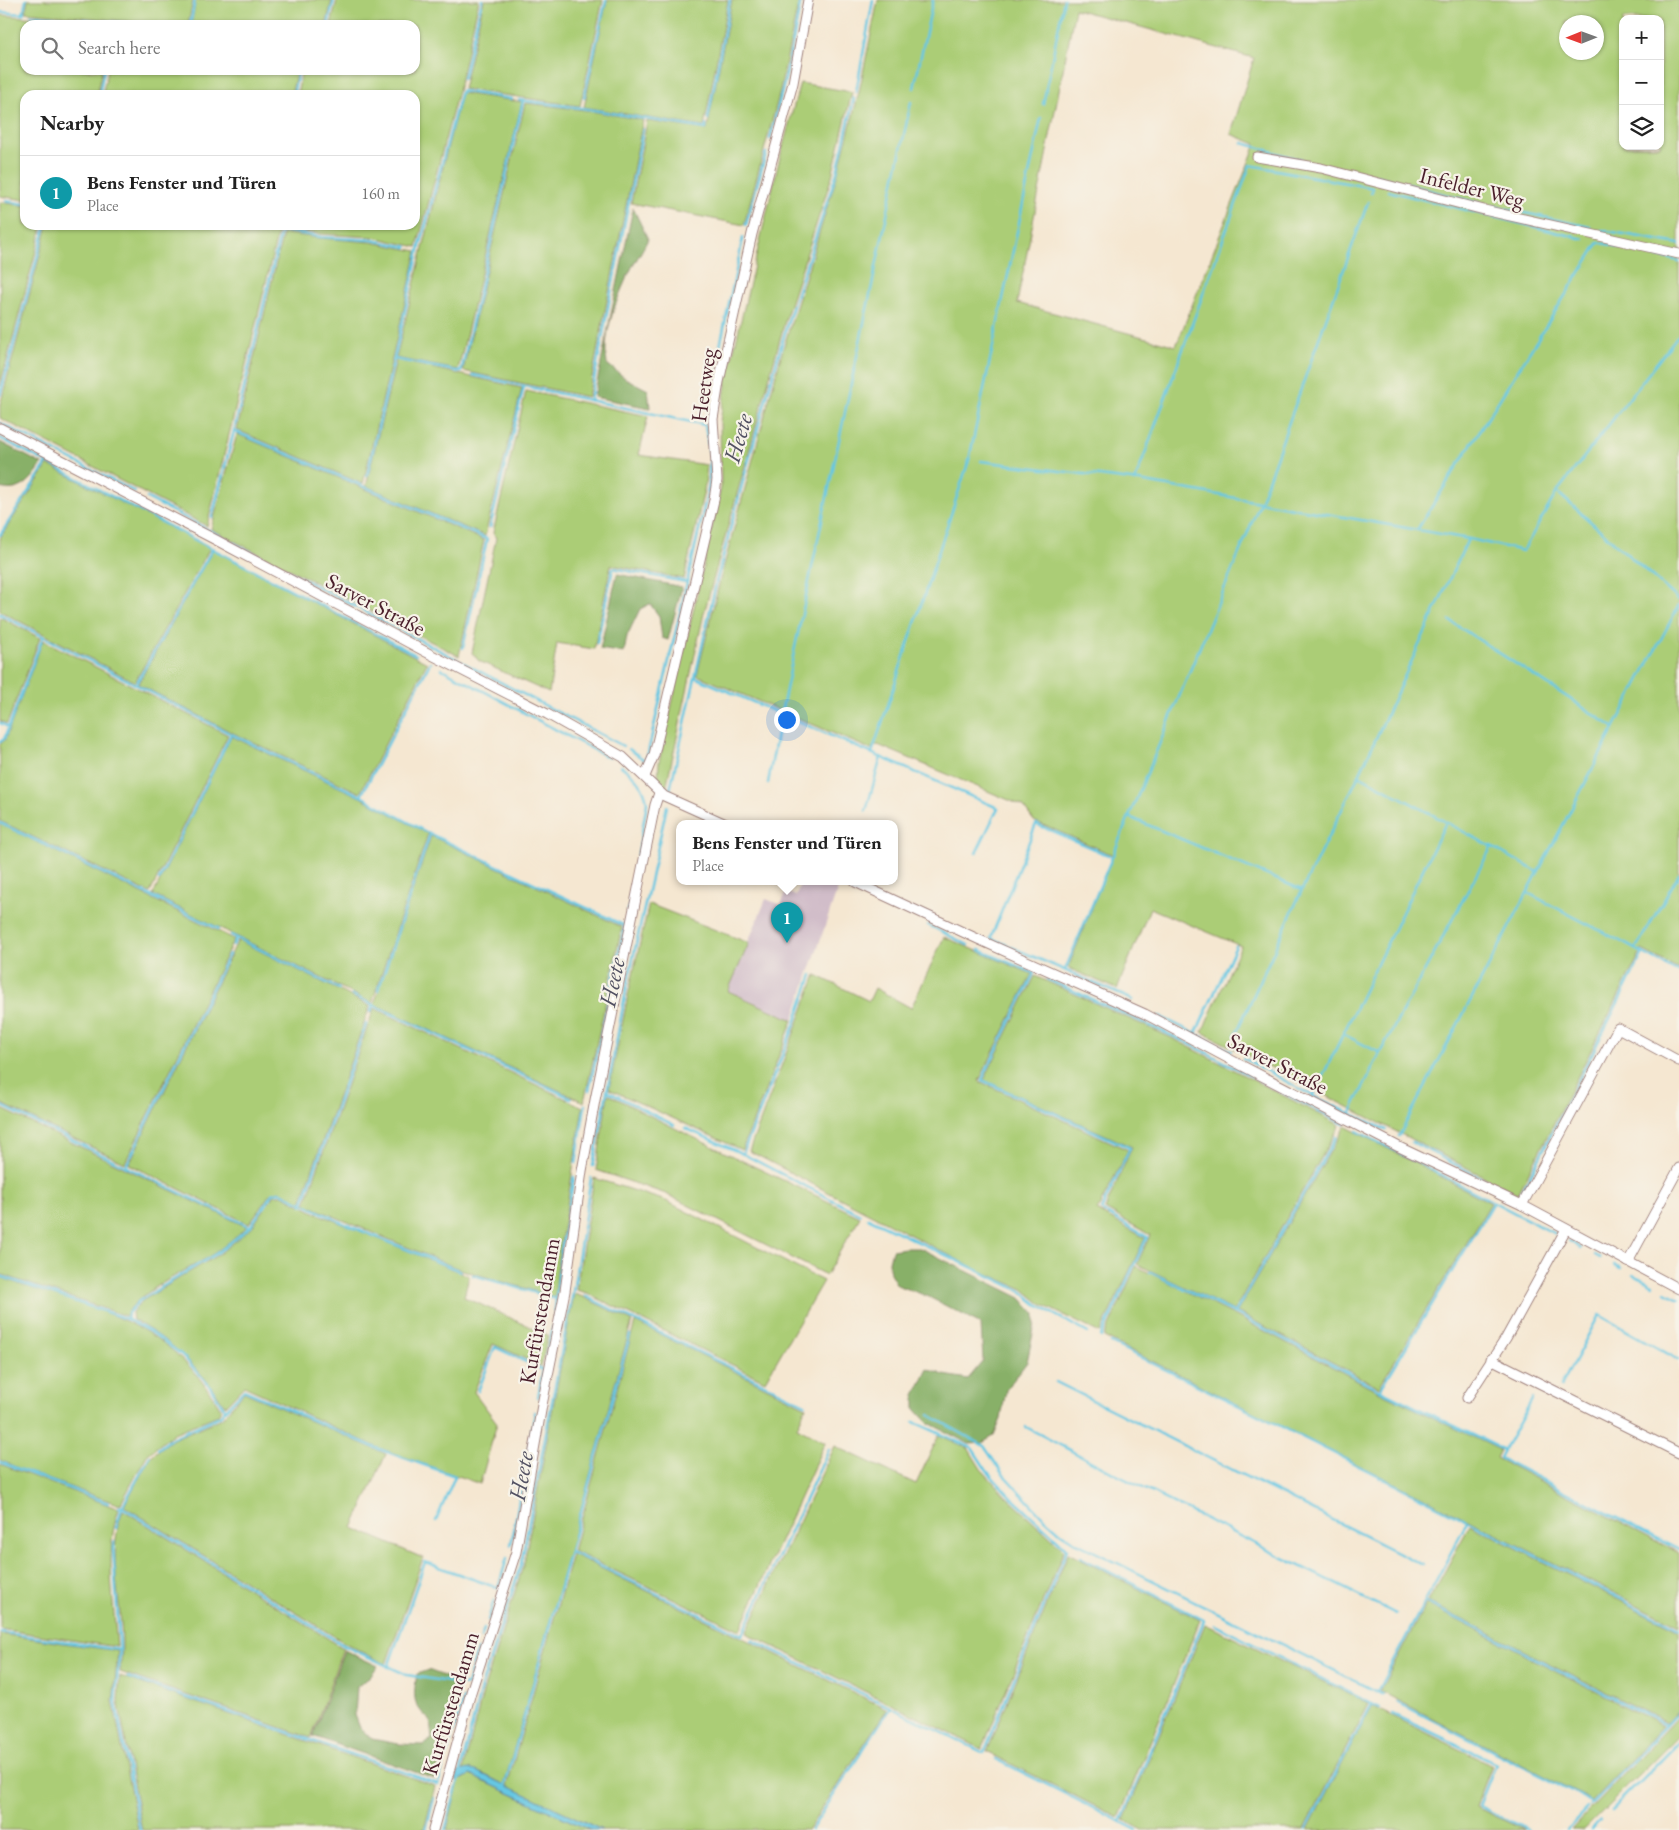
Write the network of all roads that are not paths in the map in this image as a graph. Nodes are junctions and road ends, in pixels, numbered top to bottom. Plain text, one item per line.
1 (808, 0) edge
2 (1257, 157) dead end
3 (1679, 254) edge
4 (0, 428) edge
5 (645, 776) junction
6 (660, 793) junction
7 (717, 820) edge
8 (861, 885) edge
9 (1679, 1061) edge
10 (1679, 1168) edge
11 (1522, 1205) junction
12 (1566, 1229) junction
13 (1628, 1262) junction
14 (1679, 1289) edge
15 (1491, 1359) junction
16 (1467, 1398) dead end
17 (1679, 1453) edge
18 (433, 1830) edge

1 - 5 street, Heetweg
2 - 3 street, Infelder Weg
4 - 5 street, Sarver Straße
5 - 6 street, Sarver Straße
6 - 7 street, Sarver Straße
6 - 18 street, Kurfürstendamm
8 - 11 street, Sarver Straße
9 - 11 street
10 - 13 street
11 - 12 street, Sarver Straße
12 - 13 street, Sarver Straße
12 - 15 street
13 - 14 street, Sarver Straße
15 - 16 street
15 - 17 street

